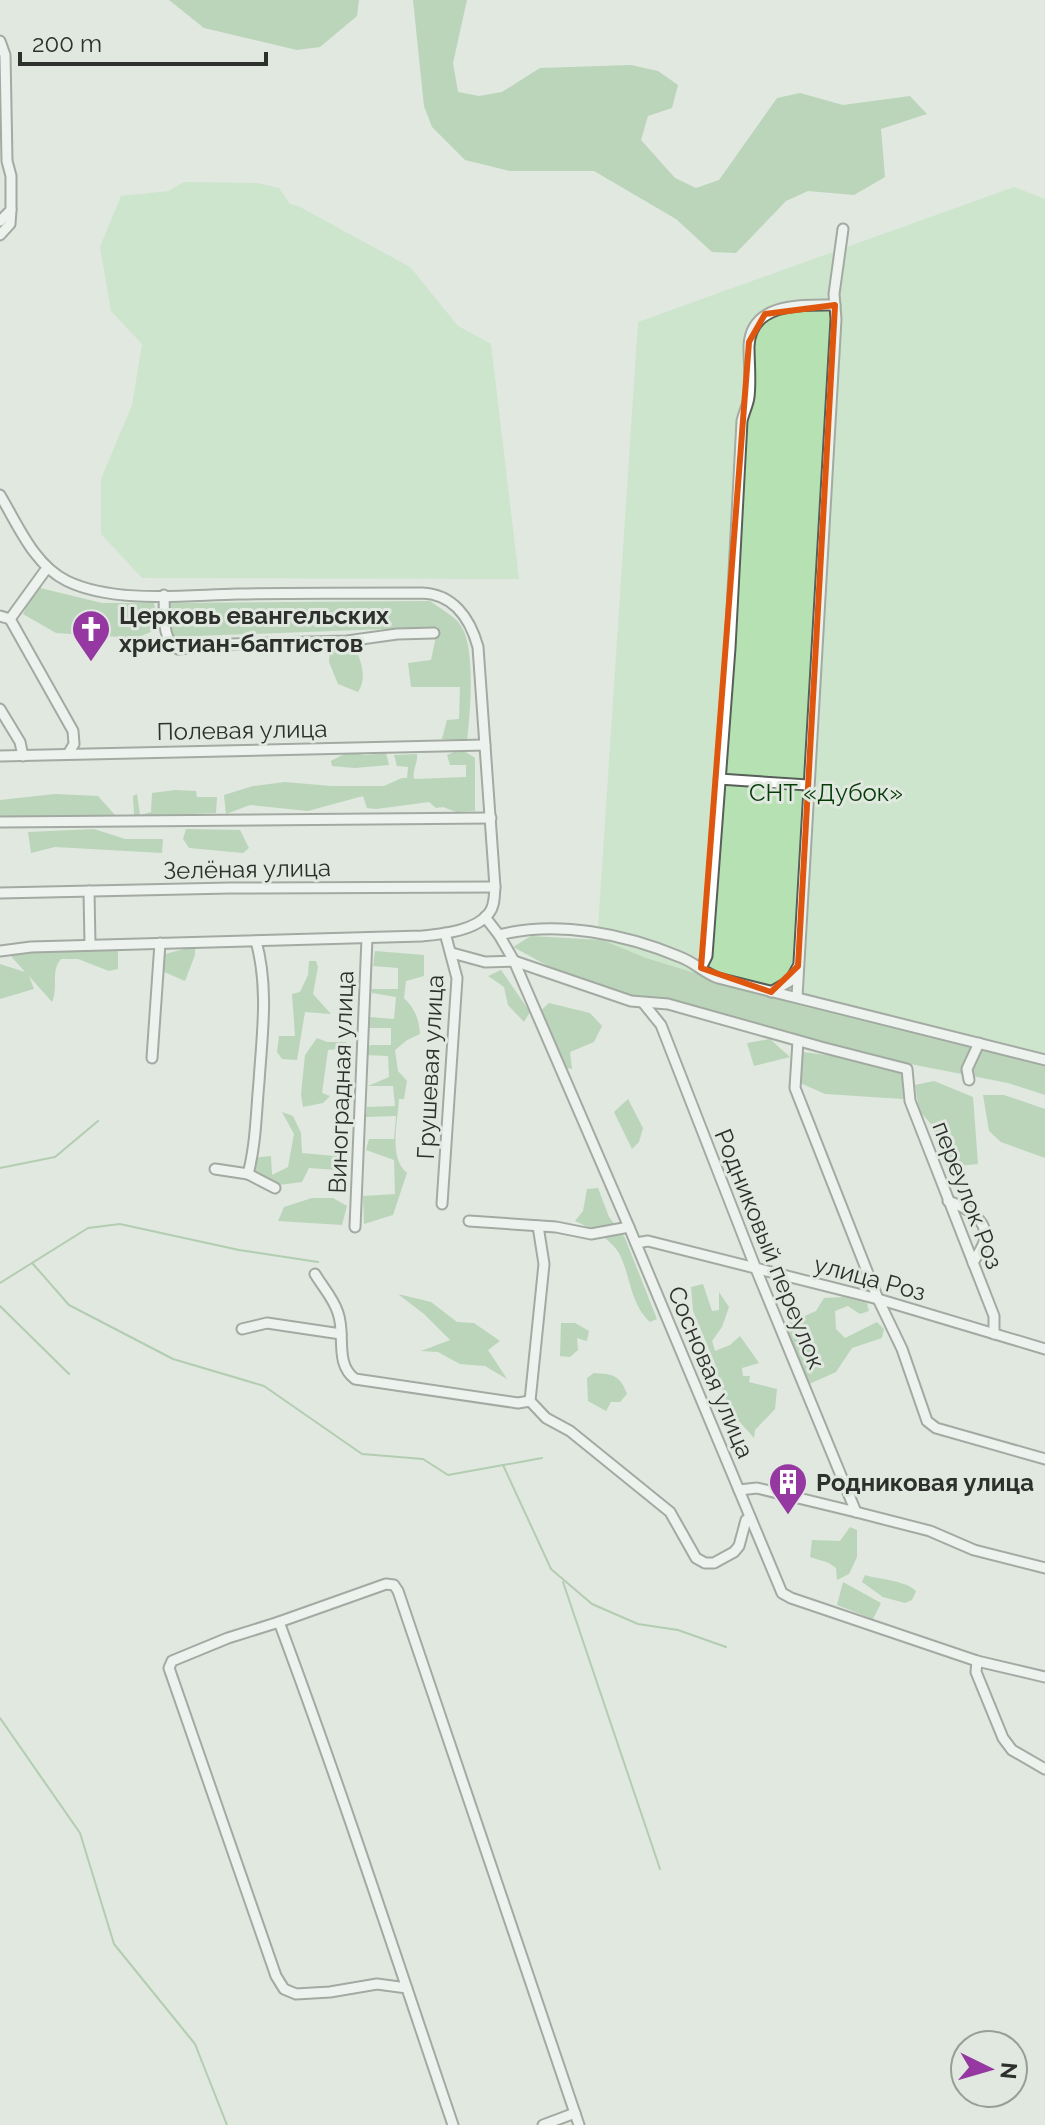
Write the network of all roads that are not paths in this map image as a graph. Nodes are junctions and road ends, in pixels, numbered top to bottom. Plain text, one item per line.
1 (0, 41) edge
2 (4, 162) edge
3 (11, 210) junction
4 (0, 221) edge
5 (843, 229) dead end
6 (0, 235) edge
7 (835, 305) junction
8 (0, 495) edge
9 (47, 568) junction
10 (164, 595) junction
11 (5, 617) edge
12 (434, 633) dead end
13 (0, 709) edge
14 (485, 745) junction
15 (68, 754) junction
16 (0, 756) edge
17 (23, 756) junction
18 (719, 779) junction
19 (808, 785) junction
20 (491, 818) junction
21 (0, 822) edge
22 (495, 887) junction
23 (89, 891) junction
24 (0, 893) edge
25 (485, 917) junction
26 (445, 933) junction
27 (499, 935) junction
28 (367, 938) junction
29 (256, 941) junction
30 (160, 943) junction
31 (90, 945) junction
32 (0, 951) edge
33 (452, 953) junction
34 (514, 961) junction
35 (798, 966) junction
36 (701, 968) junction
37 (771, 992) junction
38 (797, 997) junction
39 (644, 1004) junction
40 (798, 1041) junction
41 (979, 1043) junction
42 (152, 1058) dead end
43 (1045, 1060) edge
44 (969, 1080) dead end
45 (215, 1169) dead end
46 (248, 1174) junction
47 (275, 1188) dead end
48 (948, 1201) junction
49 (442, 1204) dead end
50 (469, 1221) dead end
51 (538, 1226) junction
52 (355, 1227) dead end
53 (629, 1227) junction
54 (636, 1243) junction
55 (973, 1263) junction
56 (756, 1269) junction
57 (315, 1274) dead end
58 (878, 1299) junction
59 (242, 1329) dead end
60 (341, 1334) junction
61 (994, 1334) junction
62 (1045, 1349) edge
63 (530, 1401) junction
64 (1045, 1459) edge
65 (739, 1490) junction
66 (856, 1512) junction
67 (750, 1517) junction
68 (1045, 1568) edge
69 (279, 1622) junction
70 (977, 1661) junction
71 (1045, 1677) edge
72 (1045, 1769) edge
73 (407, 1988) junction
74 (575, 2113) junction
75 (453, 2125) edge
76 (543, 2125) edge
77 (579, 2125) edge

1 - 2 street
2 - 3 street
3 - 4 street
3 - 6 street
5 - 7 street
7 - 18 street
7 - 19 street
8 - 9 street
9 - 10 street
9 - 11 street
10 - 12 street
10 - 14 street
11 - 15 street
13 - 17 street
14 - 15 street, Полевая улица
14 - 20 street
15 - 17 street, Полевая улица
16 - 17 street, Полевая улица
18 - 19 street
18 - 36 street
19 - 35 street
20 - 21 street
20 - 22 street
22 - 23 street, Зелёная улица
22 - 25 street
23 - 24 street, Зелёная улица
23 - 31 street
25 - 26 street
25 - 27 street, Сосновая улица
26 - 28 street
26 - 33 street, Грушевая улица
27 - 34 street, Сосновая улица
27 - 36 street
28 - 29 street
28 - 52 street, Виноградная улица
29 - 30 street
29 - 46 street
30 - 31 street
30 - 42 street
31 - 32 street
33 - 34 street
33 - 49 street, Грушевая улица
34 - 39 street
34 - 53 street, Сосновая улица
35 - 37 street
35 - 38 street
36 - 37 street
37 - 38 street
38 - 41 street
39 - 40 street
39 - 56 street, Родниковый переулок
40 - 48 street, переулок Роз
40 - 58 street
41 - 43 street
41 - 44 street
45 - 46 street
46 - 47 street
48 - 55 street, переулок Роз
48 - 55 street
50 - 51 street
51 - 53 street
51 - 63 street
53 - 54 street, Сосновая улица
54 - 56 street, улица Роз
54 - 65 street, Сосновая улица
55 - 61 street, переулок Роз
56 - 58 street, улица Роз
56 - 66 street, Родниковый переулок
57 - 60 street
58 - 61 street, улица Роз
58 - 64 street
59 - 60 street
60 - 63 street
61 - 62 street, улица Роз
63 - 67 street
65 - 66 street
65 - 67 street, Сосновая улица
66 - 68 street
67 - 70 street, Сосновая улица
69 - 73 street
69 - 73 street
69 - 74 street
70 - 71 street, Сосновая улица
70 - 72 street
73 - 75 street
74 - 76 street
74 - 77 street

